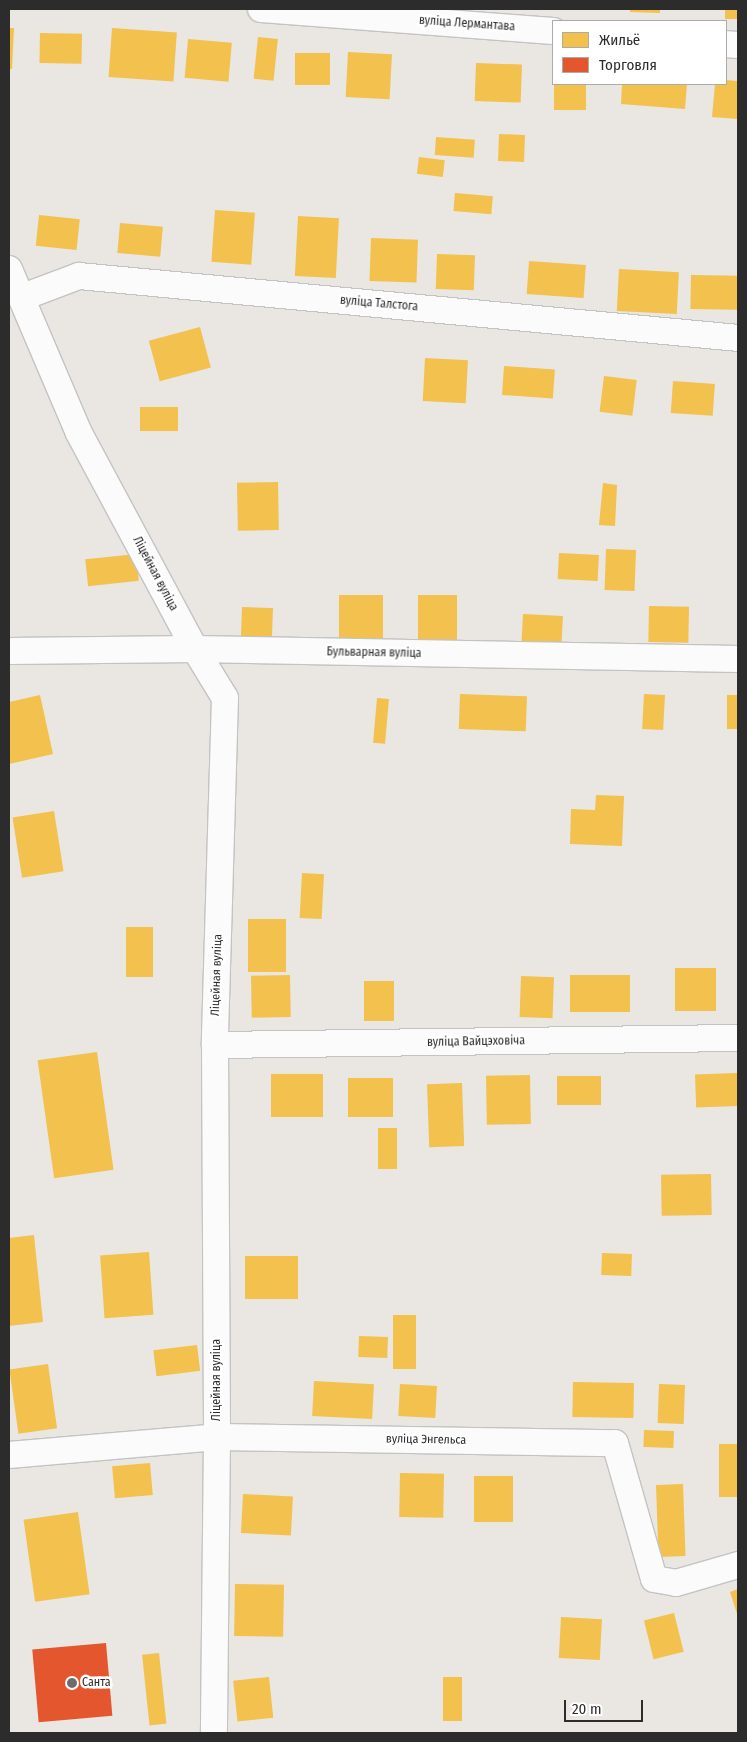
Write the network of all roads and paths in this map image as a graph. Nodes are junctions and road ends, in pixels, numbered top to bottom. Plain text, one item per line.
1 (261, 9) edge
2 (552, 31) edge
3 (9, 269) edge
4 (23, 297) junction
5 (738, 338) edge
6 (195, 649) junction
7 (9, 650) edge
8 (738, 659) edge
9 (738, 1038) edge
10 (215, 1045) junction
11 (217, 1437) junction
12 (9, 1454) edge
13 (738, 1565) edge
14 (214, 1733) edge

1 - 2 street, вуліца Лермантава
3 - 4 street, Ліцейная вуліца
4 - 5 street, вуліца Талстога
4 - 6 street, Ліцейная вуліца
6 - 7 street, Бульварная вуліца
6 - 8 street, Бульварная вуліца
6 - 10 street, Ліцейная вуліца
9 - 10 street, вуліца Вайцэховіча
10 - 11 street, Ліцейная вуліца
11 - 12 street, вуліца Энгельса
11 - 13 street, вуліца Энгельса
11 - 14 street, Ліцейная вуліца

